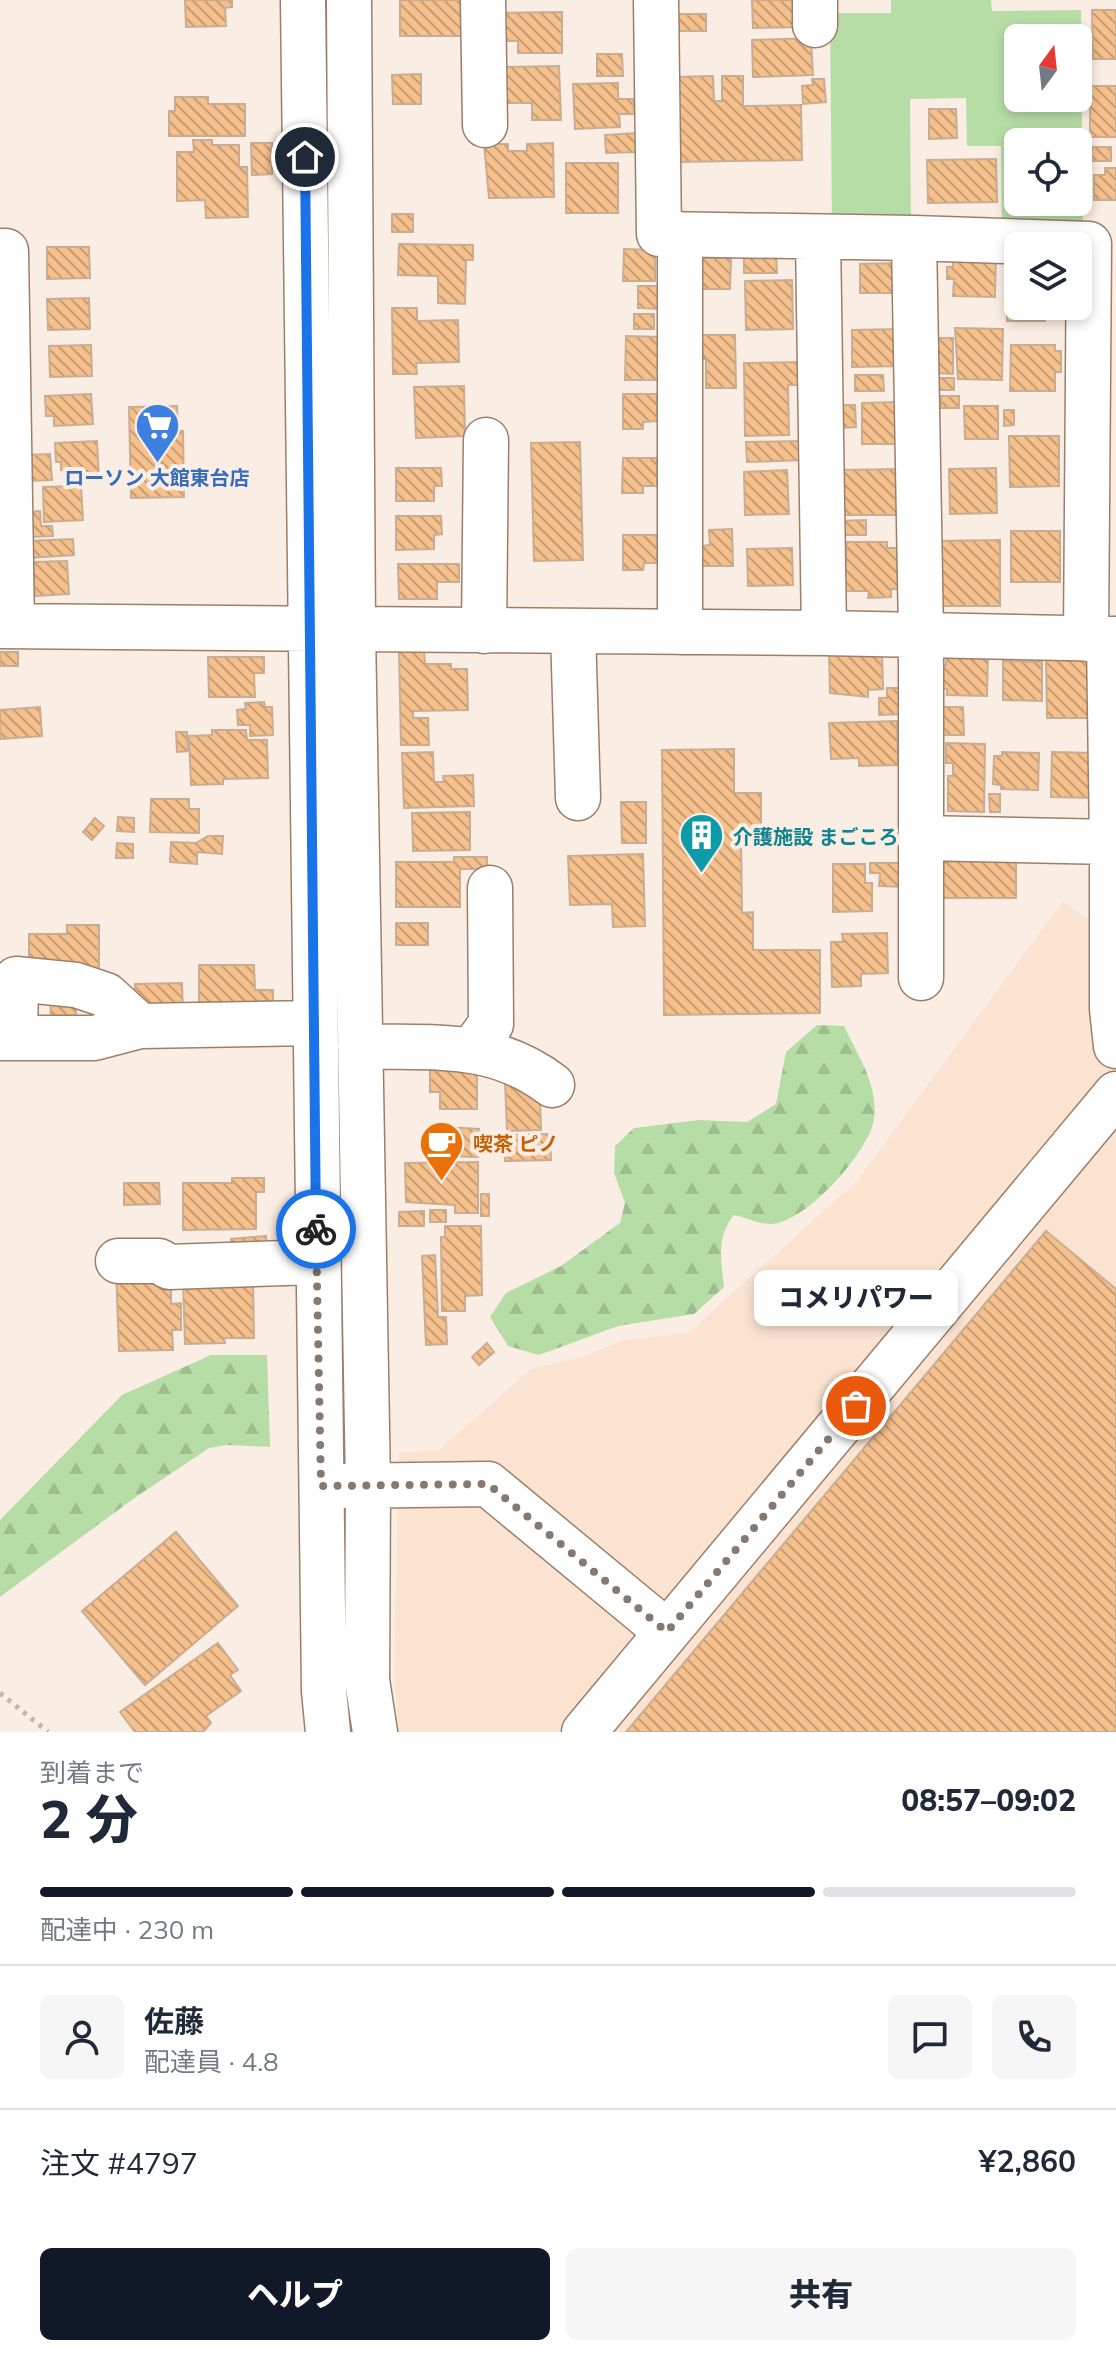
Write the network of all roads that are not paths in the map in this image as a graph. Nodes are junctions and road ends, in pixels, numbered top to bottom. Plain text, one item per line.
1 (303, 0) edge
2 (349, 0) edge
3 (483, 0) edge
4 (656, 0) edge
5 (485, 125) dead end
6 (680, 234) junction
7 (818, 237) junction
8 (914, 238) junction
9 (0, 251) edge
10 (486, 440) dead end
11 (6, 626) edge
12 (332, 630) junction
13 (484, 631) junction
14 (573, 631) junction
15 (680, 632) junction
16 (824, 633) junction
17 (921, 634) junction
18 (1104, 639) edge
19 (578, 798) dead end
20 (920, 838) junction
21 (1112, 842) junction
22 (490, 888) dead end
23 (921, 978) dead end
24 (314, 1023) junction
25 (140, 1026) junction
26 (8, 1038) edge
27 (360, 1046) junction
28 (1116, 1046) edge
29 (472, 1050) junction
30 (552, 1085) dead end
31 (1116, 1094) edge
32 (118, 1261) dead end
33 (316, 1262) junction
34 (321, 1486) junction
35 (368, 1486) junction
36 (667, 1632) junction
37 (328, 1732) edge
38 (375, 1732) edge
39 (584, 1732) edge

1 - 12 street
2 - 12 street
3 - 5 street
4 - 6 street
6 - 7 street
6 - 15 street
7 - 8 street
7 - 16 street
8 - 17 street
8 - 18 street
9 - 11 street
10 - 13 street
11 - 12 street
12 - 13 street
12 - 24 street
12 - 27 street
13 - 14 street
14 - 15 street
14 - 19 street
15 - 16 street
16 - 17 street
17 - 18 street
17 - 20 street
18 - 21 street
20 - 21 street
20 - 23 street
21 - 28 street
22 - 29 street
24 - 25 street
24 - 33 street
25 - 26 street
25 - 26 street
27 - 29 street
27 - 35 street
29 - 30 street
31 - 36 street
32 - 33 street
33 - 34 street
34 - 35 street
34 - 37 street
35 - 36 street
35 - 38 street
36 - 39 street

